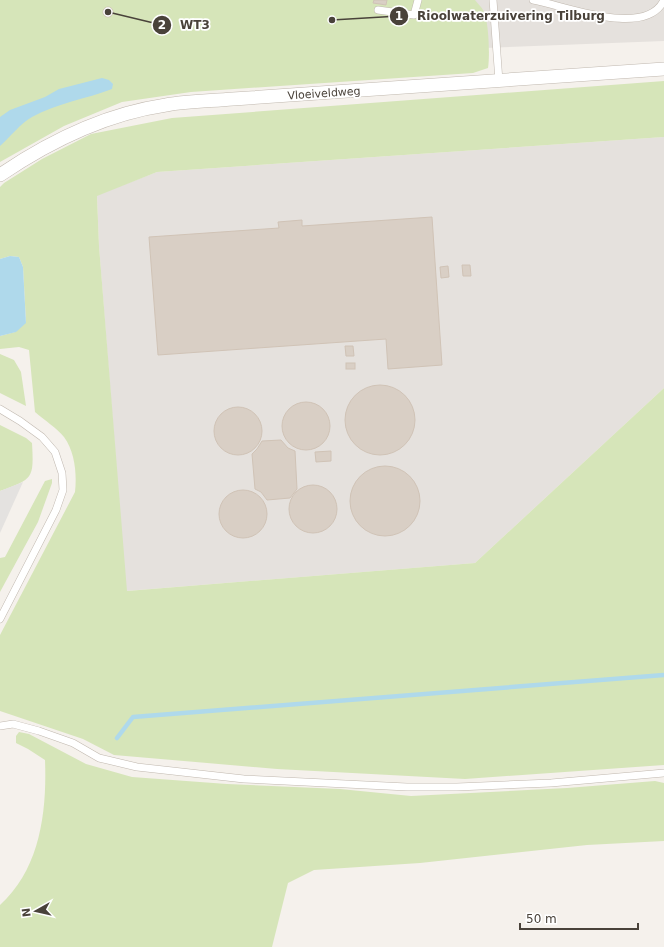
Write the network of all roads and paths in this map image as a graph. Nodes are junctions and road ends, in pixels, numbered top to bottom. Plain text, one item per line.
1 (418, 0) edge
2 (493, 0) edge
3 (533, 0) edge
4 (664, 0) edge
5 (378, 10) dead end
6 (664, 69) edge
7 (500, 81) junction
8 (0, 176) edge
9 (0, 409) edge
10 (0, 619) edge
11 (0, 726) edge
12 (664, 773) edge

1 - 5 lane
2 - 7 lane
3 - 4 lane
6 - 7 street, Vloeiveldweg
7 - 8 street, Vloeiveldweg
9 - 10 lane
11 - 12 lane

